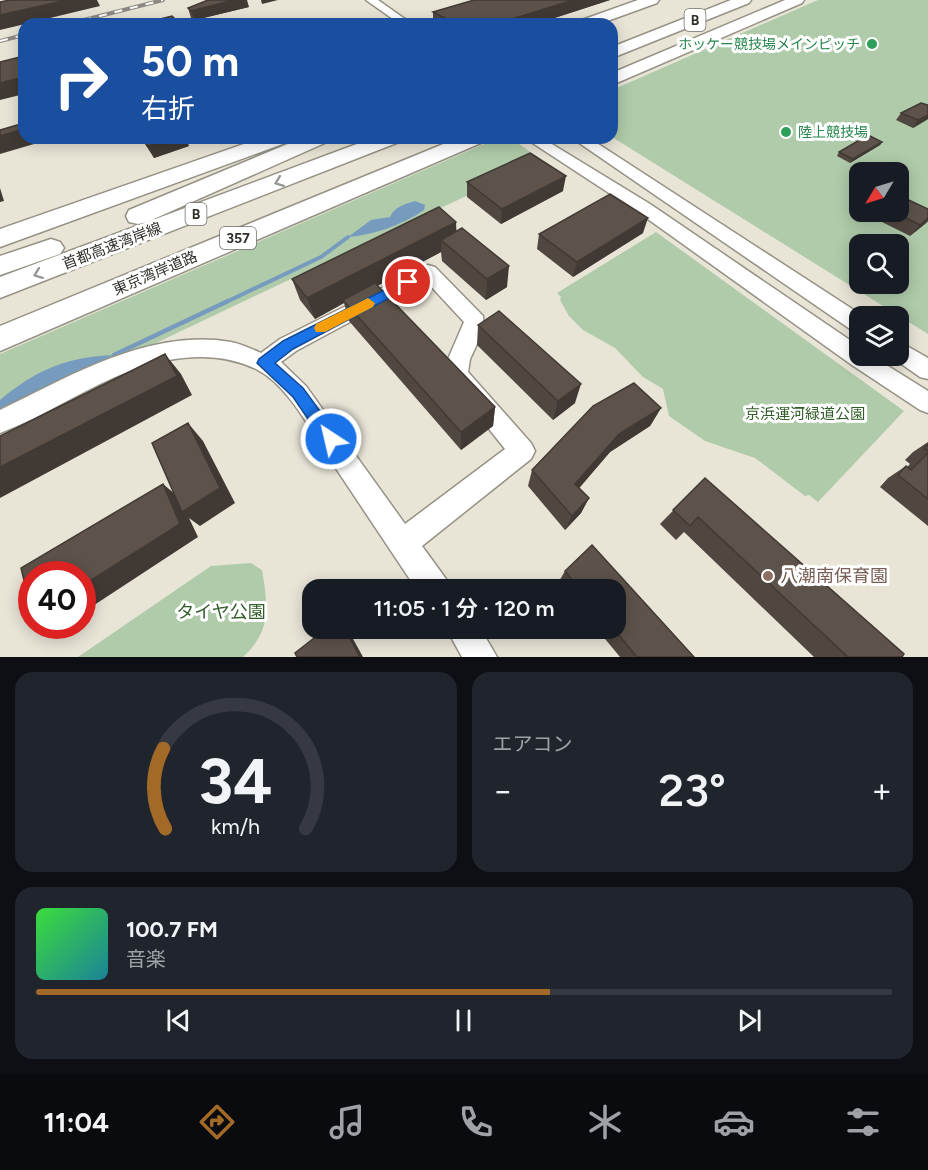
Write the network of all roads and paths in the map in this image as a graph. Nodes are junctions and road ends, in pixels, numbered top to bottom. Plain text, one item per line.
1 (357, 0) edge
2 (370, 0) edge
3 (714, 0) edge
4 (744, 0) edge
5 (797, 0) edge
6 (655, 2) edge
7 (780, 8) junction
8 (383, 18) edge
9 (398, 18) edge
10 (603, 18) edge
11 (615, 18) edge
12 (685, 32) dead end
13 (618, 37) edge
14 (618, 52) edge
15 (618, 53) edge
16 (618, 68) edge
17 (618, 77) edge
18 (243, 144) edge
19 (264, 144) edge
20 (306, 144) edge
21 (331, 144) edge
22 (376, 144) edge
23 (437, 144) edge
24 (461, 144) edge
25 (542, 144) edge
26 (568, 144) edge
27 (587, 144) edge
28 (603, 144) edge
29 (138, 216) junction
30 (0, 230) edge
31 (714, 236) junction
32 (0, 238) edge
33 (0, 266) edge
34 (0, 288) edge
35 (852, 306) edge
36 (849, 318) edge
37 (6, 332) edge
38 (849, 336) edge
39 (909, 351) edge
40 (909, 358) edge
41 (264, 363) junction
42 (890, 366) edge
43 (923, 367) edge
44 (928, 392) edge
45 (928, 403) edge
46 (0, 422) edge
47 (403, 543) junction
48 (428, 579) edge
49 (469, 639) edge
50 (481, 657) edge

1 - 8 street
2 - 9 street
3 - 13 highway, B
4 - 14 highway, B
5 - 7 highway
6 - 10 highway
6 - 11 highway
7 - 16 highway
7 - 17 highway
12 - 15 highway
18 - 30 highway
19 - 32 highway
20 - 29 highway
21 - 29 highway, 首都高速湾岸線 / B
22 -> 34 highway, 首都高速湾岸線 / B
23 - 37 highway
24 - 37 highway, 東京湾岸道路 / 357
25 - 45 street
26 - 31 street
27 - 31 street
28 - 35 street
29 - 33 highway, 首都高速湾岸線 / B
31 - 36 street
31 - 38 street
39 - 43 street
40 - 43 street
41 - 46 street
41 - 47 street
41 - 47 street
42 - 44 street
47 - 48 street
49 - 50 street

